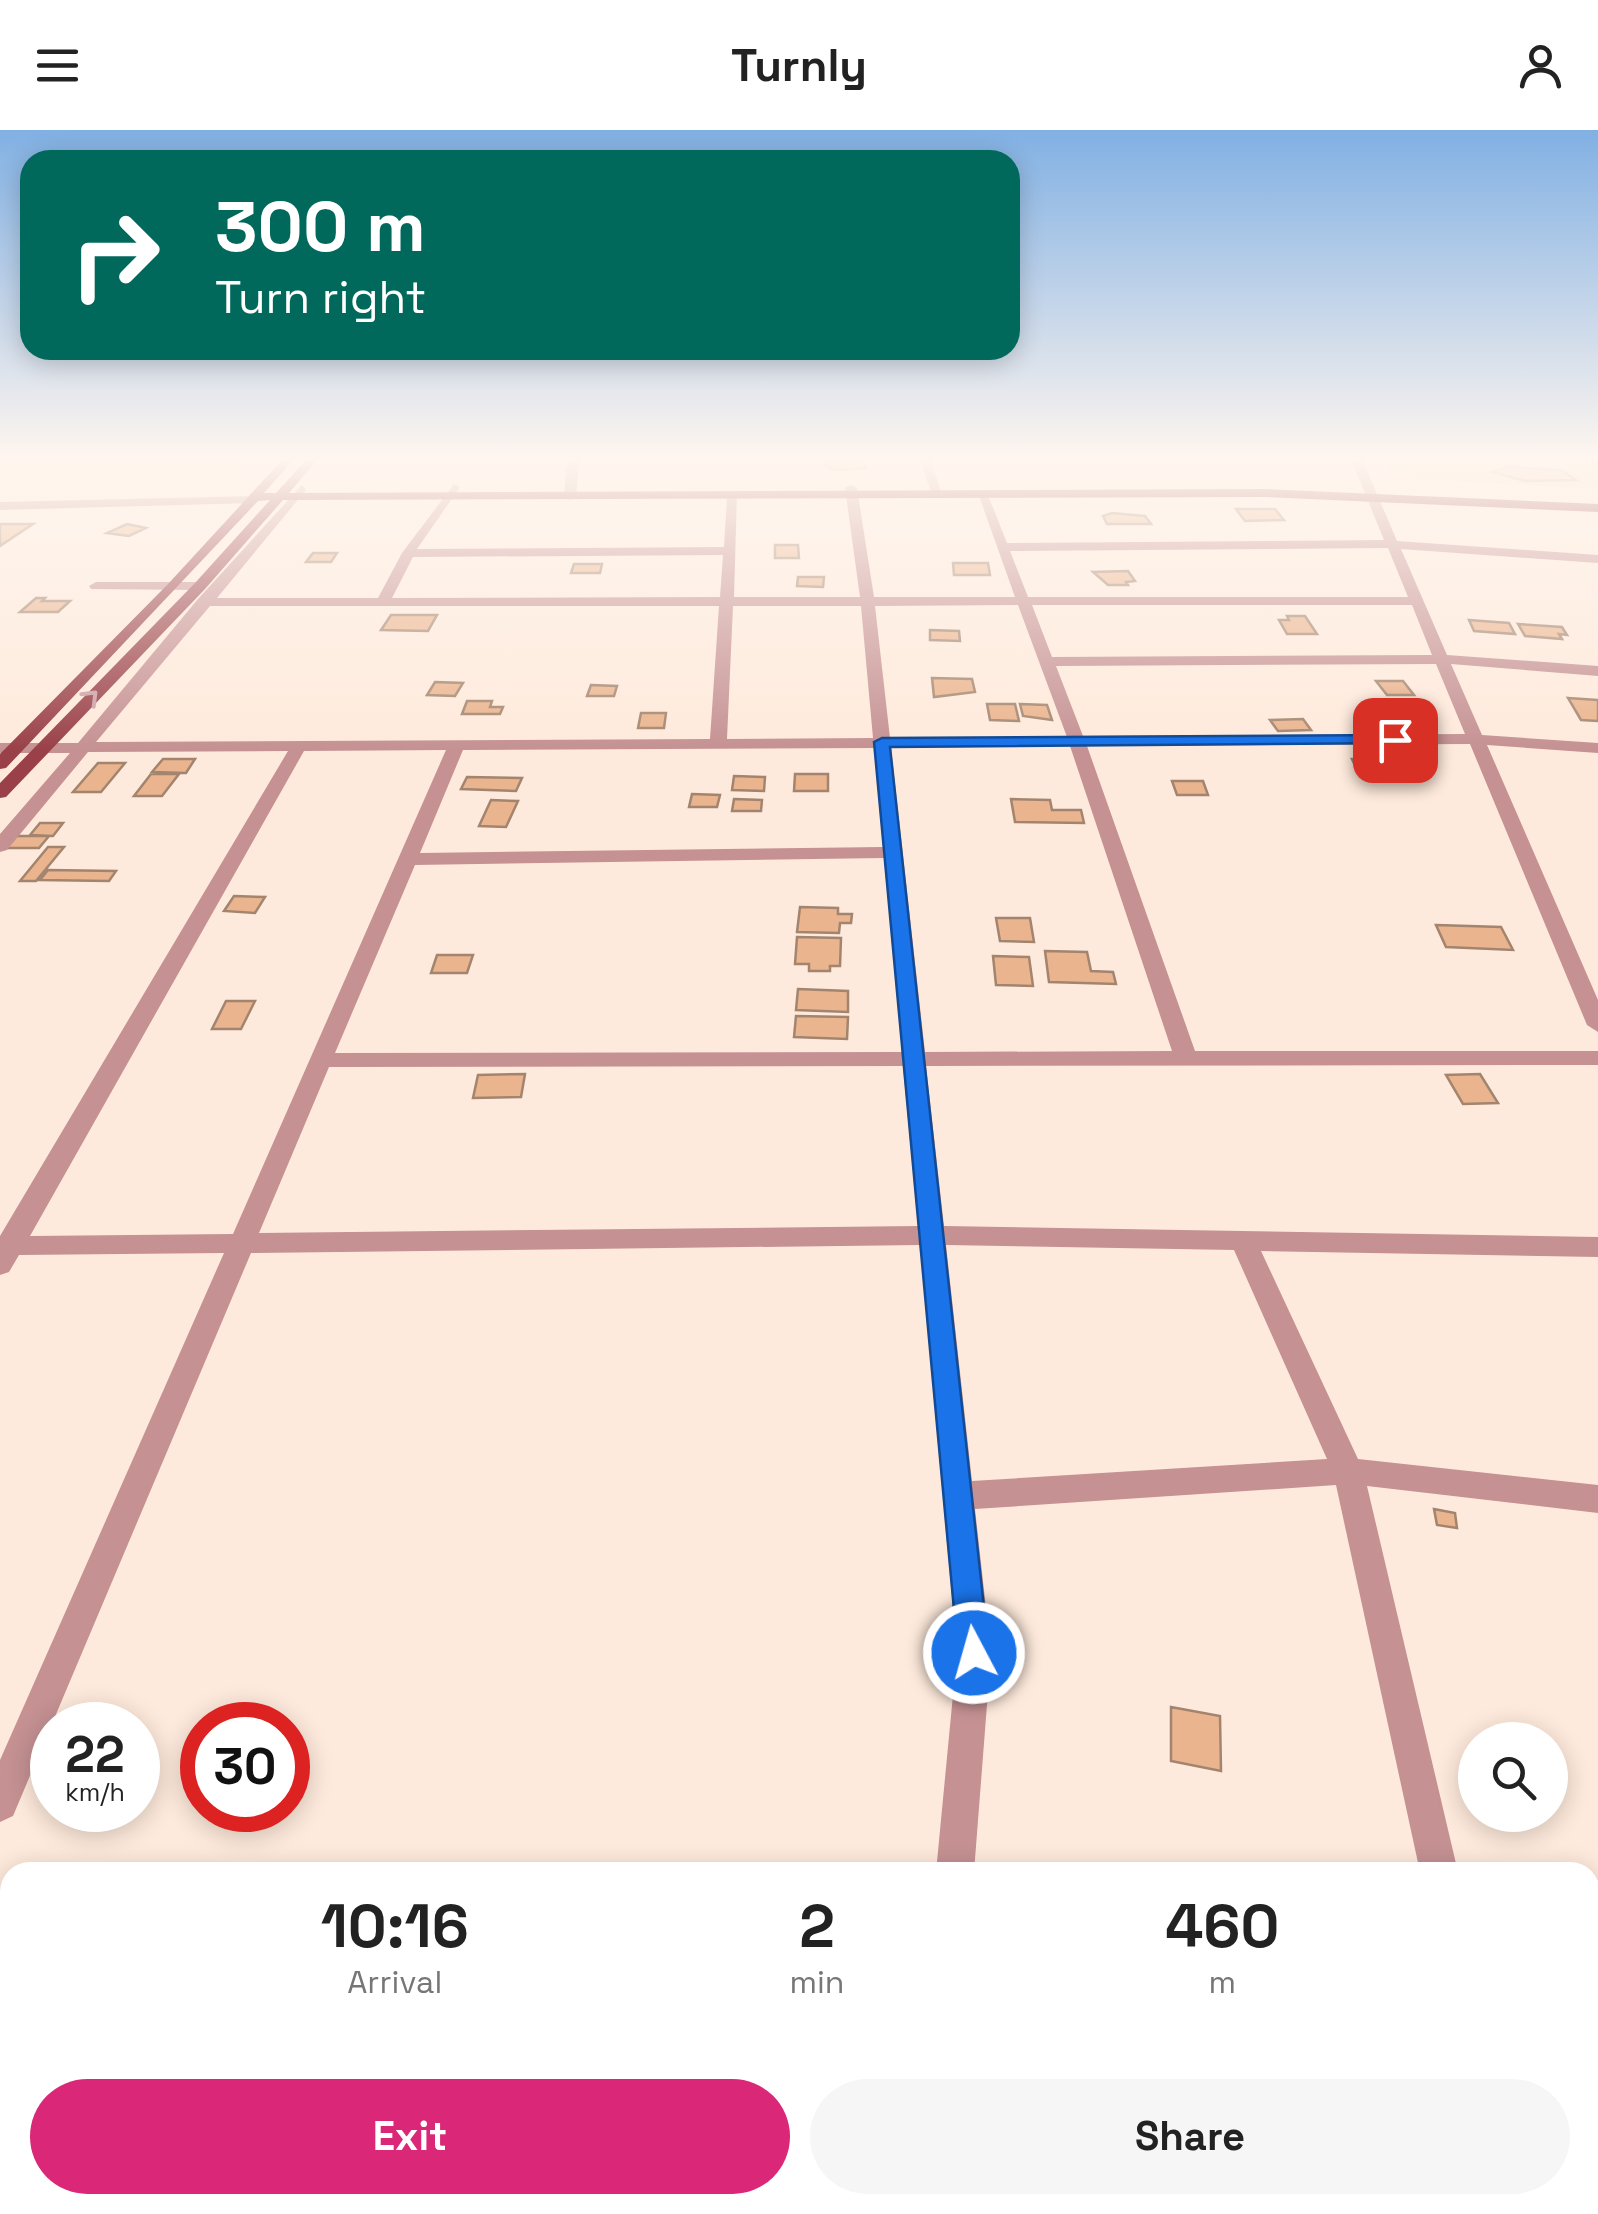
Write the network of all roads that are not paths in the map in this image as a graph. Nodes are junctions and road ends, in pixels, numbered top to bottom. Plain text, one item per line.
1 (201, 556) edge
2 (235, 556) edge
3 (406, 556) edge
4 (729, 556) edge
5 (861, 556) edge
6 (1004, 556) edge
7 (1395, 556) edge
8 (1549, 556) edge
9 (1598, 560) edge
10 (96, 586) dead end
11 (174, 586) junction
12 (201, 594) junction
13 (383, 602) junction
14 (726, 602) junction
15 (868, 602) junction
16 (1021, 602) junction
17 (1415, 602) junction
18 (1440, 659) junction
19 (1045, 662) junction
20 (1598, 671) edge
21 (1474, 739) junction
22 (882, 742) junction
23 (718, 744) junction
24 (1078, 744) junction
25 (457, 745) junction
26 (298, 746) junction
27 (8, 748) edge
28 (41, 748) junction
29 (84, 748) junction
30 (1598, 748) edge
31 (0, 764) edge
32 (0, 793) edge
33 (0, 846) edge
34 (893, 852) junction
35 (408, 859) junction
36 (1598, 1025) edge
37 (1598, 1058) edge
38 (914, 1059) junction
39 (1186, 1059) junction
40 (321, 1060) junction
41 (931, 1235) junction
42 (1243, 1241) junction
43 (242, 1243) junction
44 (1598, 1247) edge
45 (4, 1252) edge
46 (1348, 1471) junction
47 (958, 1496) junction
48 (1598, 1499) edge
49 (0, 1803) edge
50 (955, 1862) edge
51 (1436, 1862) edge

1 - 11 main road
2 - 12 street
3 - 13 street
4 - 14 street
5 - 15 street
6 - 16 street
7 - 17 street
8 - 9 street
10 - 11 street
11 - 12 street
11 - 27 main road
12 - 13 street
28 -> 12 main road
12 - 29 street
13 - 14 street
14 - 15 street
14 - 23 street
15 - 16 street
15 - 22 street
16 - 17 street
16 - 19 street
17 - 18 street
18 - 19 street
18 - 20 street
18 - 21 street
19 - 24 street
21 - 24 street
21 - 30 street
21 - 36 street
22 - 23 street
22 - 24 street
22 - 34 street
23 - 25 street
24 - 39 street
25 - 26 street
25 - 35 street
26 - 29 street
26 - 45 street
27 - 28 street
27 - 31 main road
28 - 29 street
28 - 32 main road
29 - 33 street
34 - 35 street
34 - 38 street
35 - 40 street
37 - 39 street
38 - 39 street
38 - 40 street
38 - 41 street
40 - 43 street
41 - 42 street
41 - 43 street
41 - 47 street
42 - 44 street
42 - 46 street
43 - 45 street
43 - 49 street
46 - 47 street
46 - 48 street
46 - 51 street
47 - 50 street

